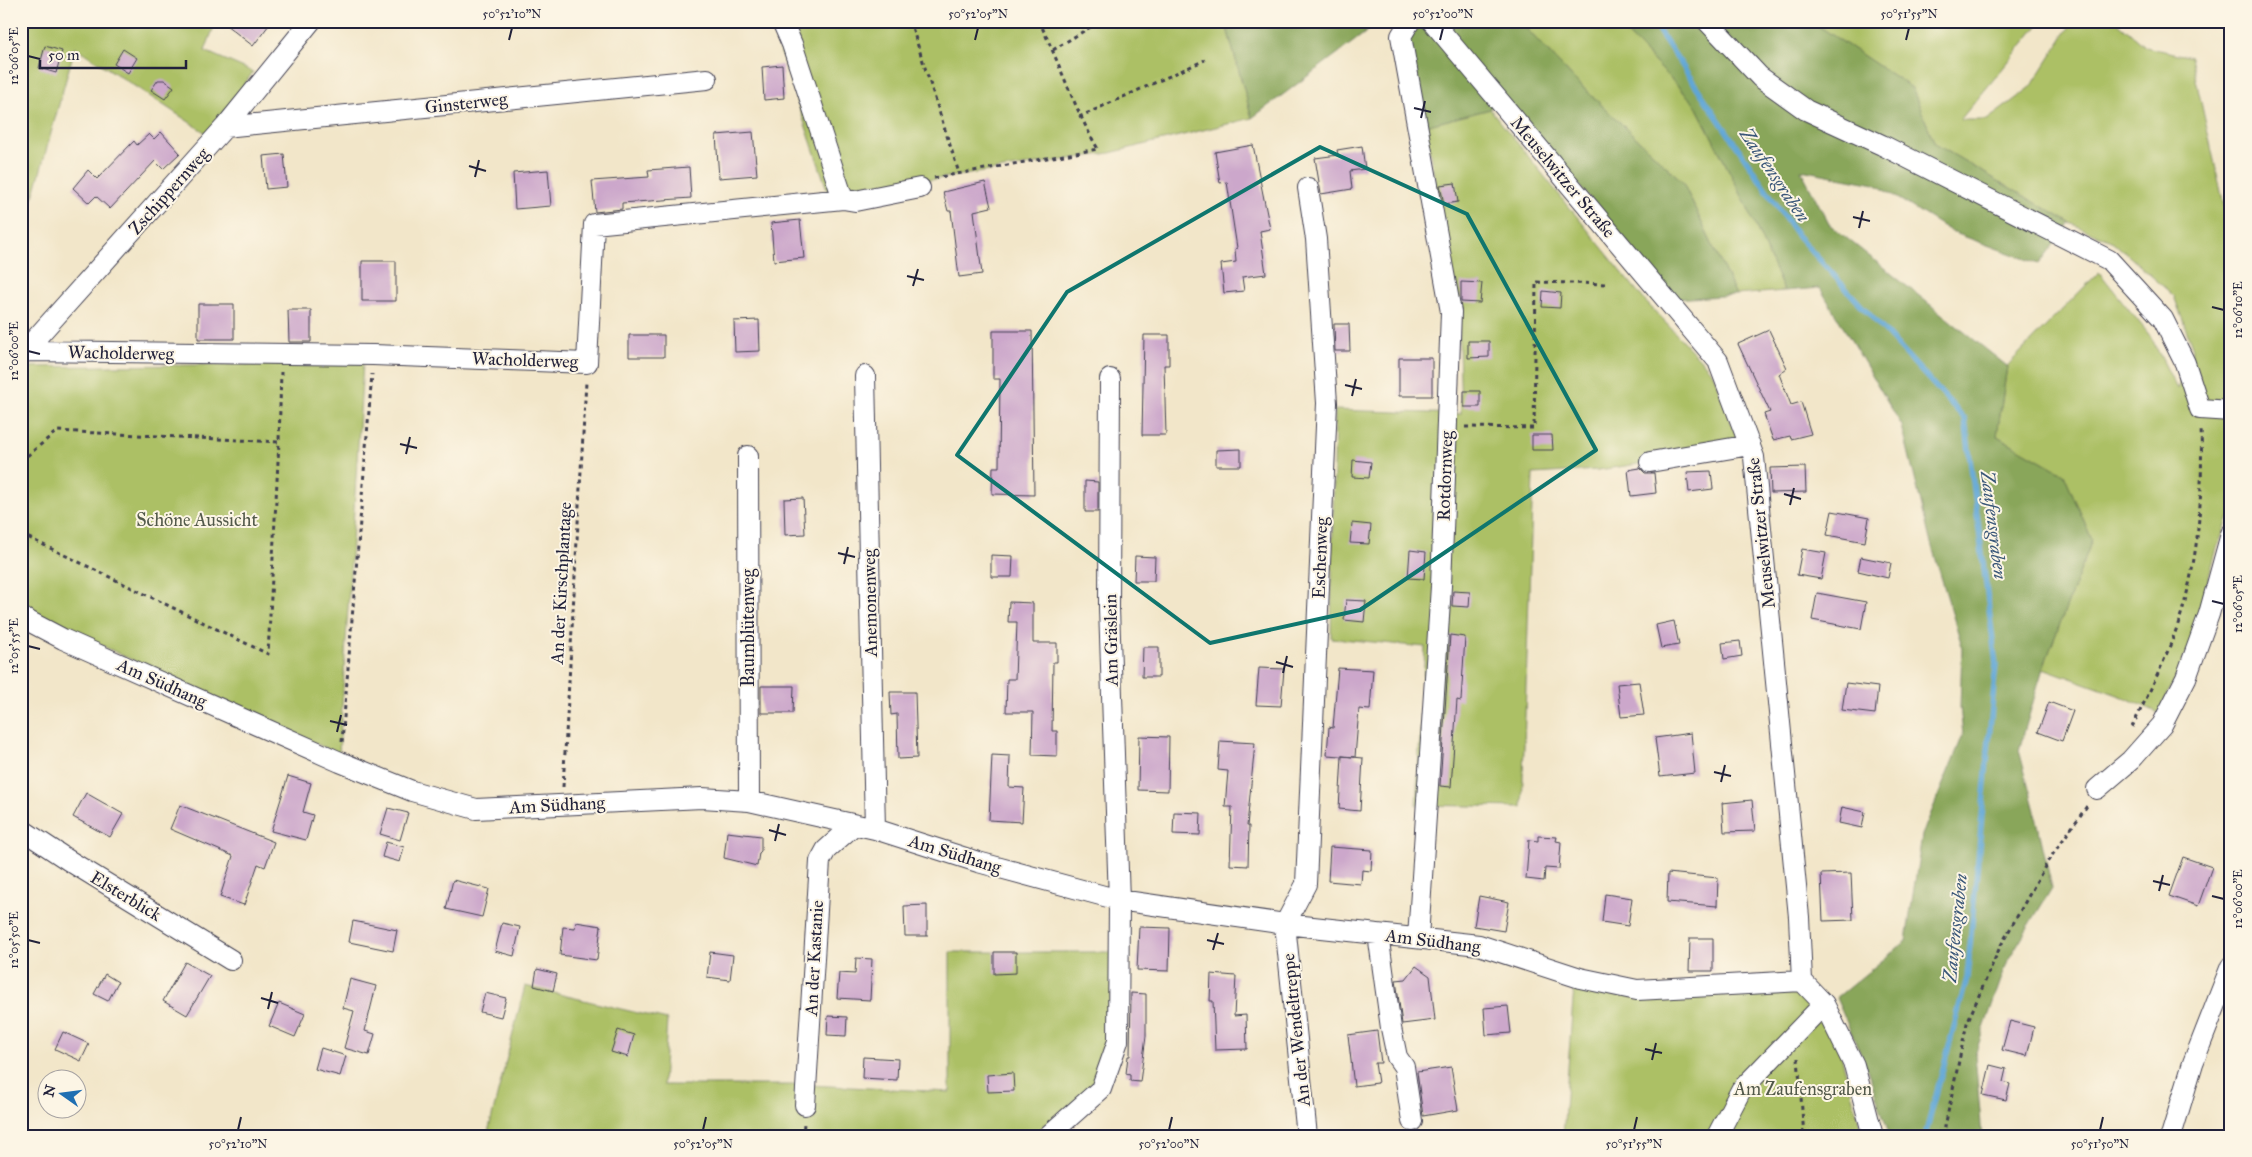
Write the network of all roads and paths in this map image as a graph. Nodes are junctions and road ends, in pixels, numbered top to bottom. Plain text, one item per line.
1 (311, 21) edge
2 (782, 21) edge
3 (910, 21) edge
4 (1039, 21) edge
5 (1100, 21) edge
6 (1410, 21) edge
7 (1432, 21) edge
8 (1706, 21) edge
9 (1053, 50) junction
10 (1205, 60) dead end
11 (707, 78) dead end
12 (1079, 117) junction
13 (225, 128) junction
14 (960, 173) junction
15 (926, 183) joint
16 (1308, 188) dead end
17 (843, 199) junction
18 (1608, 284) dead end
19 (24, 353) edge
20 (373, 354) junction
21 (281, 355) junction
22 (587, 363) junction
23 (865, 376) dead end
24 (1110, 379) dead end
25 (2231, 411) edge
26 (1447, 427) junction
27 (280, 442) junction
28 (1750, 445) junction
29 (748, 456) dead end
30 (21, 461) edge
31 (1650, 462) dead end
32 (21, 534) edge
33 (2231, 534) edge
34 (21, 617) edge
35 (340, 762) junction
36 (2097, 789) dead end
37 (749, 801) junction
38 (562, 805) junction
39 (854, 825) junction
40 (875, 829) junction
41 (21, 830) edge
42 (1119, 900) junction
43 (1284, 924) junction
44 (1378, 934) junction
45 (1418, 938) junction
46 (231, 960) dead end
47 (2231, 966) edge
48 (1802, 981) junction
49 (1824, 1004) junction
50 (1796, 1033) junction
51 (806, 1104) dead end
52 (1412, 1121) dead end
53 (1048, 1136) edge
54 (1306, 1136) edge
55 (1717, 1136) edge
56 (1804, 1136) edge
57 (1873, 1136) edge
58 (2171, 1136) edge

1 - 13 street, Zschippernweg
2 - 17 street
3 - 14 path
4 - 9 path
5 - 9 path
6 - 26 street, Rotdornweg
7 - 28 street, Meuselwitzer Straße
8 - 25 street
9 - 12 path
10 - 12 path
11 - 13 street, Ginsterweg
12 - 14 path
13 - 19 street, Zschippernweg
14 - 15 path
15 - 17 street, Wacholderweg
16 - 43 street, Eschenweg
17 - 22 street, Wacholderweg
18 - 26 path
19 - 21 street, Wacholderweg
20 - 21 street, Wacholderweg
20 - 22 street, Wacholderweg
20 - 35 path
21 - 27 path
22 - 38 path, An der Kirschplantage
23 - 40 street, Anemonenweg
24 - 42 street, Am Gräslein
26 - 45 street, Rotdornweg
27 - 30 path
27 - 32 path
28 - 31 street
28 - 48 street, Meuselwitzer Straße
29 - 37 street, Baumblütenweg
33 - 36 street
34 - 35 street, Am Südhang
35 - 38 street, Am Südhang
37 - 38 street, Am Südhang
37 - 39 street, Am Südhang
39 - 40 street, Am Südhang
39 - 51 street, An der Kastanie
40 - 42 street, Am Südhang
41 - 46 street, Elsterblick
42 - 43 street, Am Südhang
42 - 53 street
43 - 44 street, Am Südhang
43 - 54 street, An der Wendeltreppe
44 - 45 street, Am Südhang
44 - 52 street
45 - 48 street, Am Südhang
47 - 58 street
48 - 49 street
49 - 50 street
49 - 57 street
50 - 55 street
50 - 56 path

